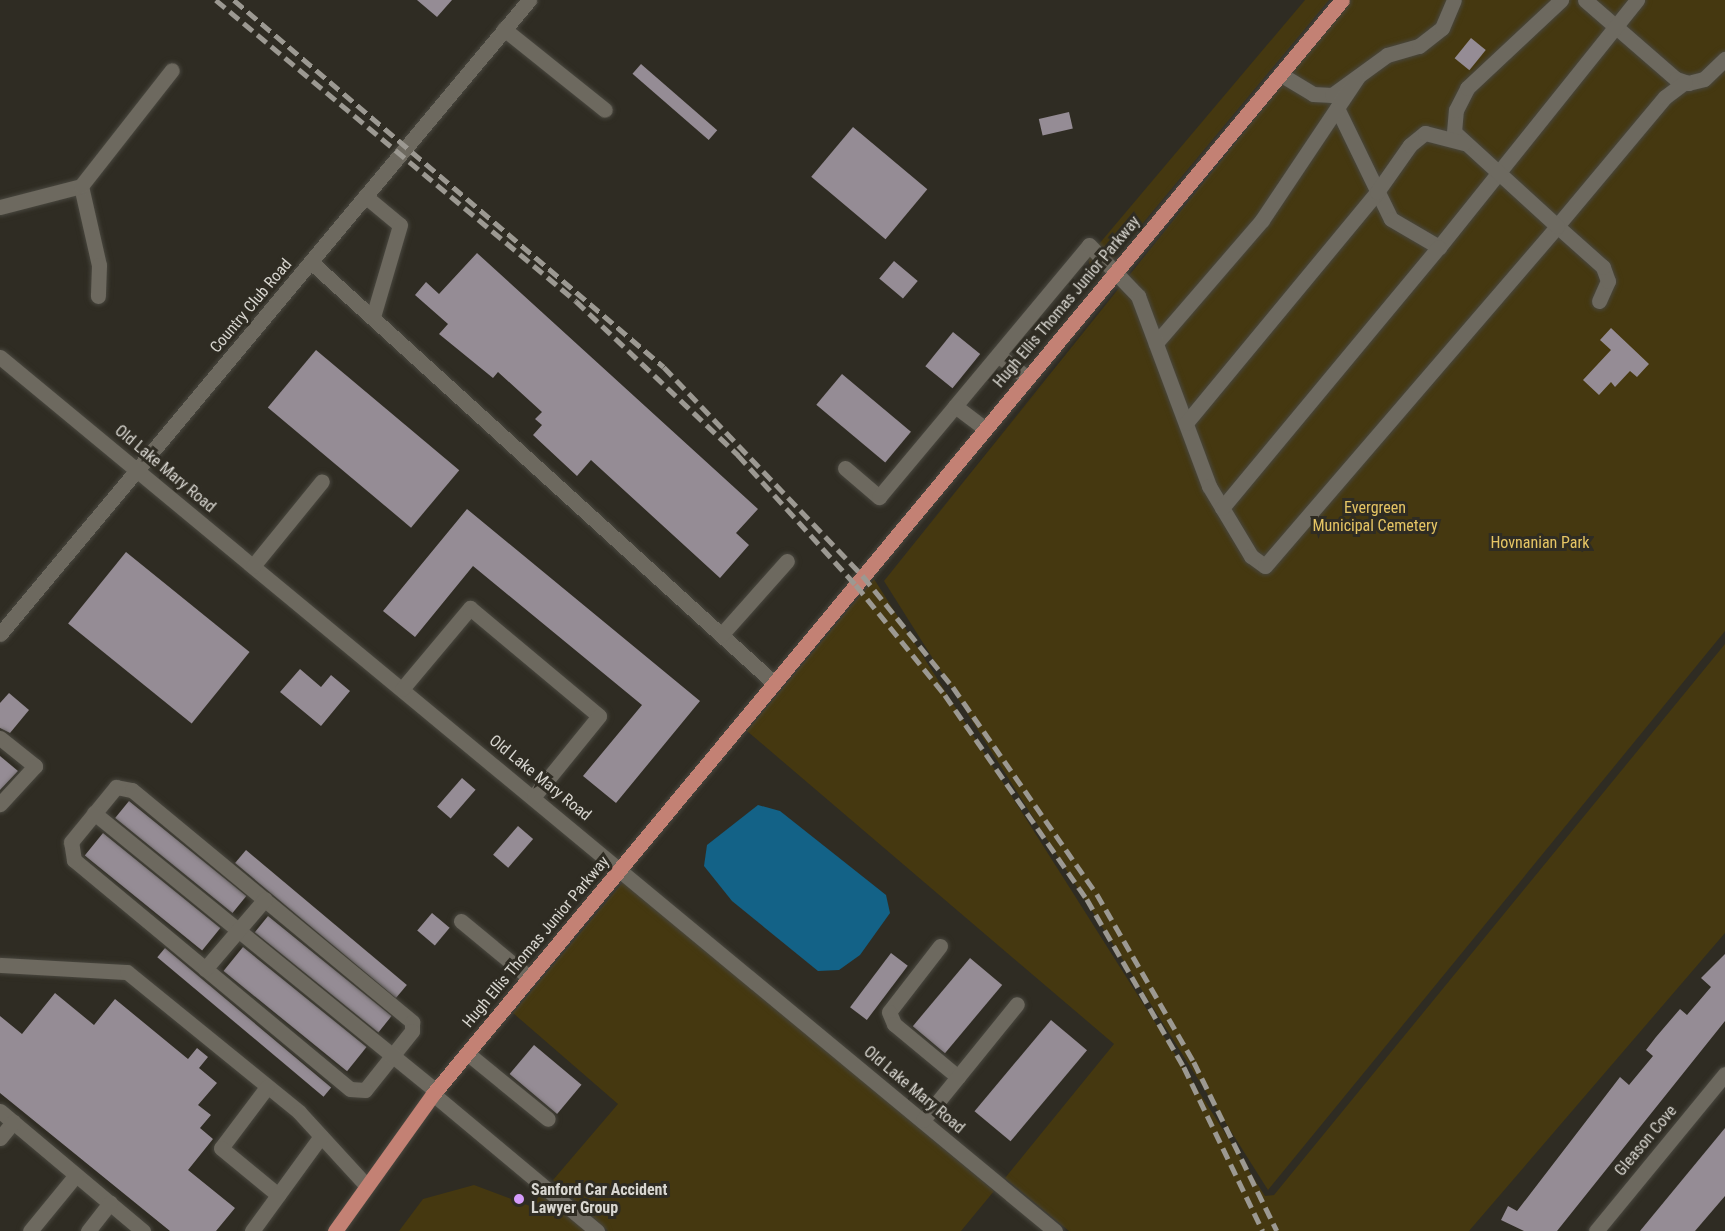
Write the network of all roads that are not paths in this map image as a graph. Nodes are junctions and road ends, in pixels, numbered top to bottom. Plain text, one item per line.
1 (529, 0) edge
2 (1342, 0) edge
3 (1454, 0) edge
4 (1560, 0) edge
5 (1585, 0) edge
6 (1637, 0) edge
7 (1617, 25) junction
8 (504, 29) junction
9 (1725, 59) edge
10 (172, 70) dead end
11 (1280, 74) junction
12 (1357, 78) junction
13 (1685, 82) junction
14 (1337, 108) junction
15 (605, 110) dead end
16 (1466, 143) junction
17 (1495, 172) junction
18 (81, 186) junction
19 (1377, 192) junction
20 (366, 196) junction
21 (0, 207) edge
22 (1557, 226) junction
23 (1439, 247) junction
24 (311, 262) junction
25 (1118, 269) junction
26 (98, 296) dead end
27 (1599, 301) dead end
28 (373, 317) junction
29 (1156, 343) junction
30 (998, 355) junction
31 (0, 357) edge
32 (1027, 378) junction
33 (955, 406) junction
34 (1186, 423) junction
35 (985, 429) junction
36 (845, 468) dead end
37 (139, 471) junction
38 (322, 481) dead end
39 (1222, 508) junction
40 (787, 561) dead end
41 (253, 566) junction
42 (0, 634) edge
43 (721, 635) junction
44 (774, 683) junction
45 (402, 689) junction
46 (0, 738) edge
47 (534, 796) junction
48 (0, 804) edge
49 (94, 813) junction
50 (622, 868) junction
51 (265, 899) junction
52 (462, 921) dead end
53 (238, 931) junction
54 (940, 946) dead end
55 (0, 965) edge
56 (206, 969) junction
57 (530, 978) junction
58 (1017, 1004) dead end
59 (467, 1053) junction
60 (392, 1057) junction
61 (1725, 1074) edge
62 (958, 1077) junction
63 (267, 1087) junction
64 (434, 1093) junction
65 (0, 1111) edge
66 (548, 1119) dead end
67 (922, 1120) junction
68 (13, 1122) junction
69 (321, 1136) junction
70 (0, 1138) edge
71 (76, 1175) junction
72 (364, 1183) junction
73 (278, 1195) junction
74 (110, 1203) junction
75 (30, 1231) edge
76 (88, 1231) edge
77 (143, 1231) edge
78 (252, 1231) edge
79 (335, 1231) edge
80 (597, 1231) edge
81 (1055, 1231) edge
82 (1596, 1231) edge

1 - 8 street, Country Club Road
2 - 11 main road, Hugh Ellis Thomas Junior Parkway
3 - 12 street
4 - 16 street
5 - 7 street
6 - 7 street
7 - 13 street
7 - 17 street
8 - 15 street
8 - 20 street, Country Club Road
9 - 13 street
10 - 18 street
11 - 12 street
11 - 25 main road, Hugh Ellis Thomas Junior Parkway
12 - 14 street
13 - 22 street
14 - 19 street
14 - 29 street
16 - 17 street
16 - 19 street
17 - 22 street
17 - 23 street
18 - 21 street
18 - 26 street
19 - 23 street
19 - 34 street
20 - 24 street, Country Club Road
20 - 28 street
22 - 27 street
22 - 39 street
23 - 39 street
24 - 28 street
24 - 37 street, Country Club Road
25 - 29 street
25 - 30 street
25 - 32 main road, Hugh Ellis Thomas Junior Parkway
28 - 43 street
29 - 34 street
30 - 32 street
30 - 33 street
31 - 37 street, Old Lake Mary Road
32 - 35 main road, Hugh Ellis Thomas Junior Parkway
33 - 35 street
33 - 36 street
34 - 39 street
35 - 44 main road, Hugh Ellis Thomas Junior Parkway
37 - 41 street, Old Lake Mary Road
37 - 42 street, Country Club Road
38 - 41 street
40 - 43 street
41 - 45 street, Old Lake Mary Road
43 - 44 street
44 - 50 main road, Hugh Ellis Thomas Junior Parkway
45 - 47 street, Old Lake Mary Road
45 - 47 street
46 - 48 street
47 - 50 street, Old Lake Mary Road
49 - 51 street
49 - 53 street
49 - 56 street
50 - 57 main road, Hugh Ellis Thomas Junior Parkway
50 - 67 street, Old Lake Mary Road
51 - 53 street
51 - 60 street
52 - 57 street
53 - 56 street
53 - 60 street
54 - 62 street
55 - 63 street
56 - 60 street
57 - 59 main road, Hugh Ellis Thomas Junior Parkway
58 - 62 street
59 - 64 main road, Hugh Ellis Thomas Junior Parkway
59 - 66 street
60 - 64 street
61 - 82 street, Gleason Cove
62 - 67 street
63 - 69 street
63 - 73 street
64 - 72 main road, Hugh Ellis Thomas Junior Parkway
64 - 80 street
65 - 68 street
67 - 81 street, Old Lake Mary Road
68 - 70 street
68 - 71 street
69 - 72 street
69 - 73 street
71 - 74 street
71 - 75 street
72 - 79 main road, Hugh Ellis Thomas Junior Parkway
73 - 78 street
74 - 76 street
74 - 77 street

